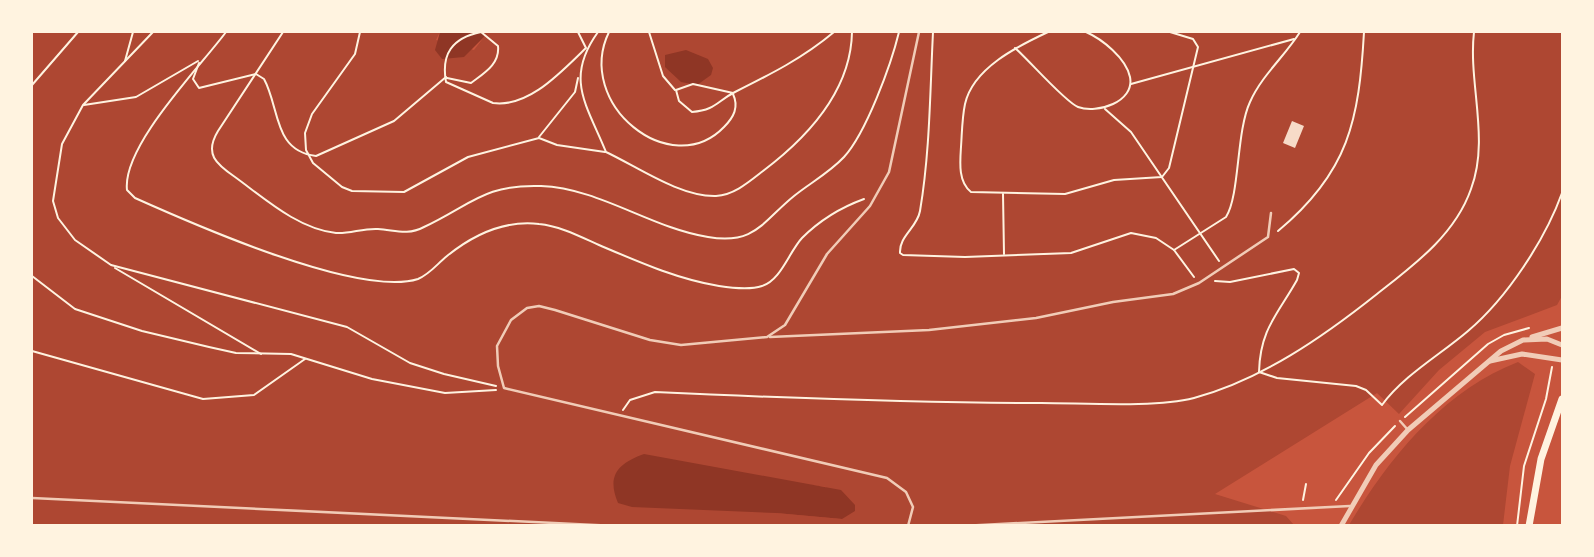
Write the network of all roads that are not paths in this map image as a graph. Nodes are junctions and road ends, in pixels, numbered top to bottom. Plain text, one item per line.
1 (919, 32) edge
2 (1271, 213) dead end
3 (1563, 328) edge
4 (767, 337) junction
5 (1523, 340) junction
6 (1563, 345) edge
7 (1559, 360) edge
8 (1490, 362) junction
9 (1563, 399) edge
10 (1400, 421) road end
11 (1408, 430) junction
12 (32, 498) edge
13 (1350, 506) junction
14 (616, 526) edge
15 (908, 526) edge
16 (962, 526) edge
17 (1341, 526) edge
18 (1529, 526) edge

1 - 4 lane
2 - 4 lane
3 - 5 street
4 - 15 lane
5 - 6 street
5 - 8 street
7 - 8 street
8 - 11 street
9 - 18 main road
10 - 11 lane
11 - 13 street
12 - 14 lane
13 - 16 lane
13 - 17 street

